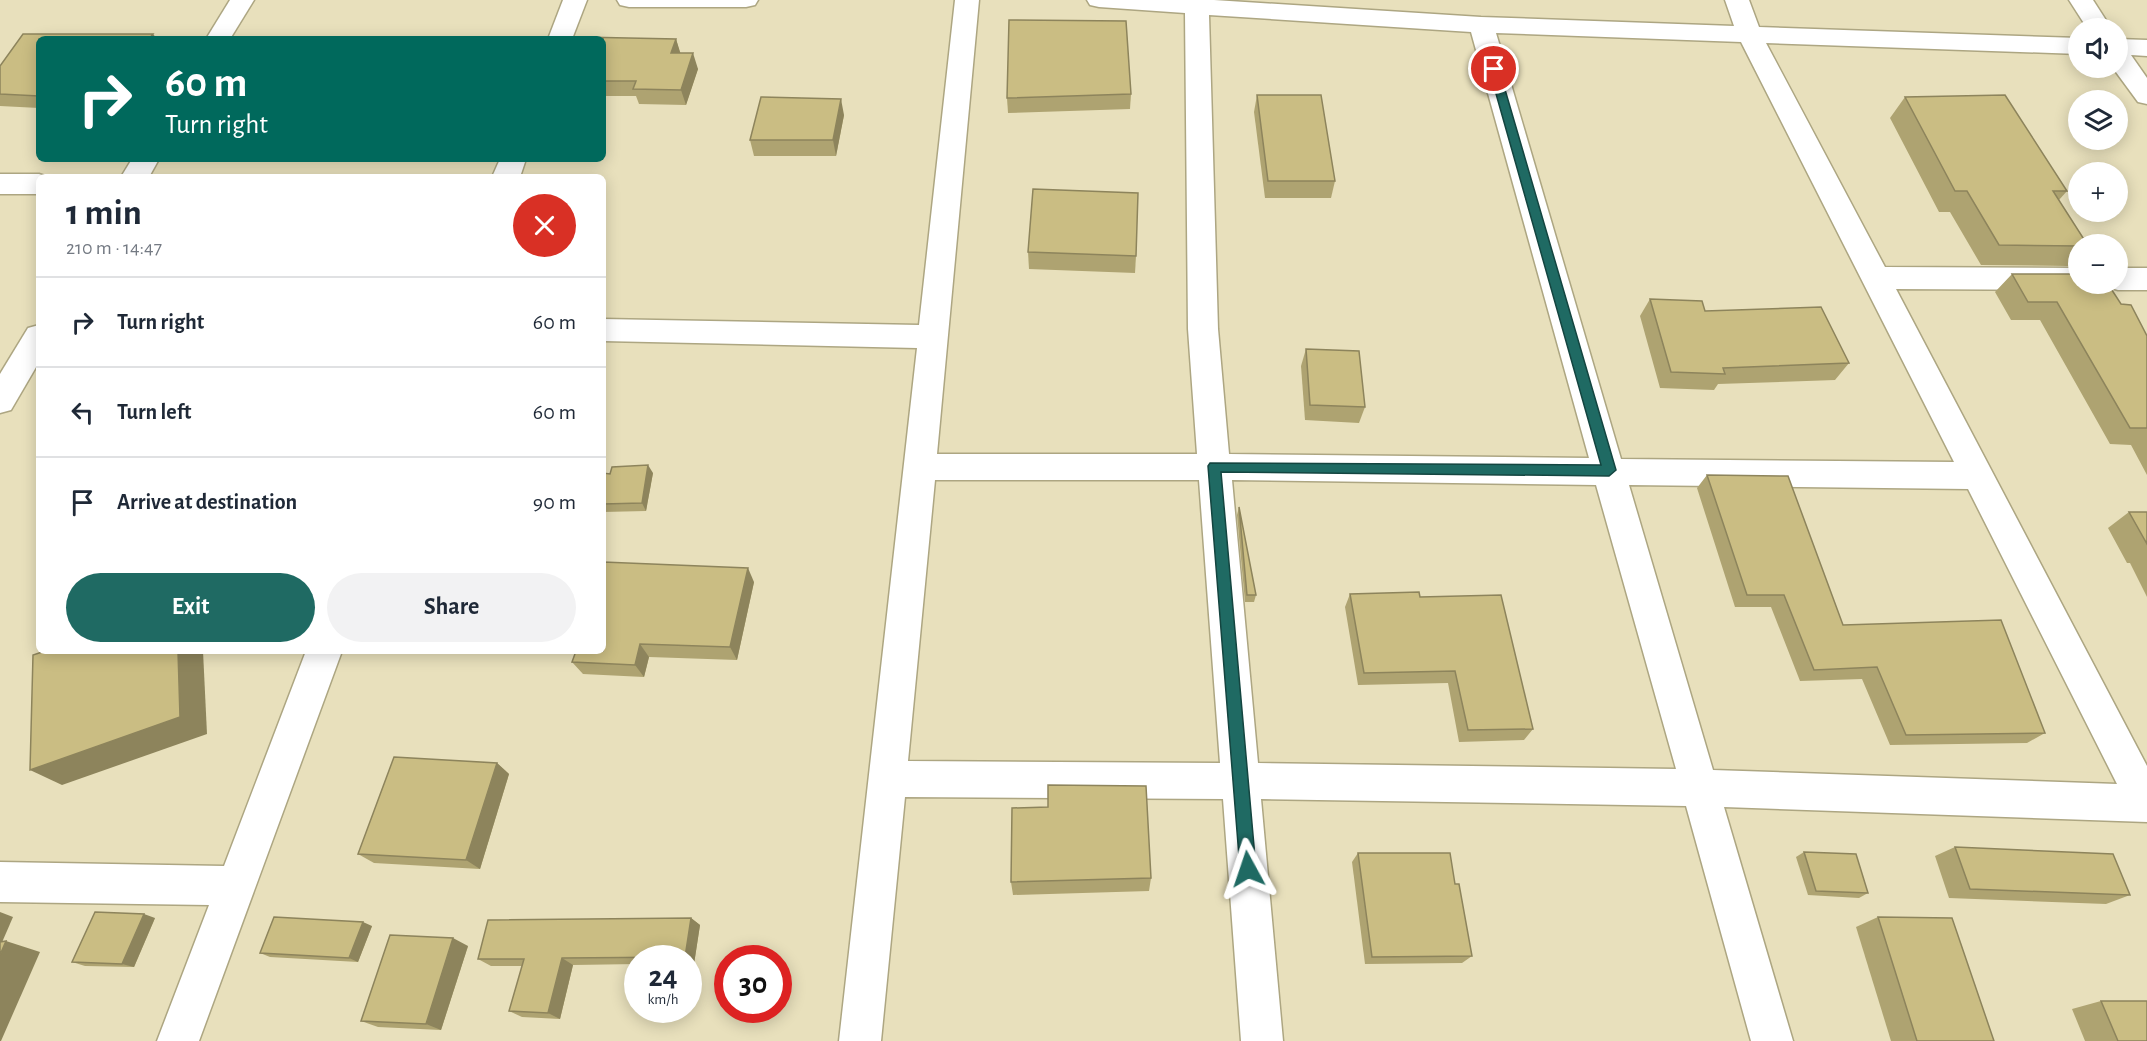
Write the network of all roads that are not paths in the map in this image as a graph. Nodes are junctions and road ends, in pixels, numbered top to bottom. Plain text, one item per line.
1 (242, 0) edge
2 (575, 0) edge
3 (629, 0) edge
4 (746, 0) edge
5 (967, 0) edge
6 (1099, 0) edge
7 (1737, 0) edge
8 (2081, 0) edge
9 (1198, 3) edge
10 (2093, 18) edge
11 (1481, 24) junction
12 (1750, 35) junction
13 (220, 36) edge
14 (561, 36) edge
15 (2068, 46) edge
16 (2128, 47) edge
17 (2147, 48) edge
18 (2128, 70) edge
19 (2147, 96) edge
20 (0, 184) edge
21 (36, 184) edge
22 (1876, 278) junction
23 (2068, 279) edge
24 (2128, 279) edge
25 (2147, 279) edge
26 (606, 330) edge
27 (934, 337) junction
28 (36, 341) edge
29 (0, 401) edge
30 (1214, 466) junction
31 (920, 467) junction
32 (1609, 470) junction
33 (1978, 476) junction
34 (323, 654) edge
35 (888, 779) junction
36 (1240, 781) junction
37 (1700, 788) junction
38 (2147, 803) edge
39 (0, 882) edge
40 (237, 886) junction
41 (178, 1041) edge
42 (860, 1041) edge
43 (1262, 1041) edge
44 (1772, 1041) edge

1 - 13 street
2 - 14 street
3 - 4 street
5 - 27 street
6 - 9 street
7 - 12 street
8 - 10 street
9 - 11 street
9 - 30 street
11 - 12 street
11 - 32 street
12 - 15 street
12 - 22 street
16 - 17 street
18 - 19 street
20 - 21 street
22 - 23 street
22 - 33 street
24 - 25 street
26 - 27 street
27 - 31 street
28 - 29 street
30 - 31 street
30 - 32 street
30 - 36 street
31 - 35 street
32 - 33 street
32 - 37 street
33 - 38 street
34 - 40 street
35 - 36 street
35 - 42 street
36 - 37 street
36 - 43 street
37 - 38 street
37 - 44 street
39 - 40 street
40 - 41 street

